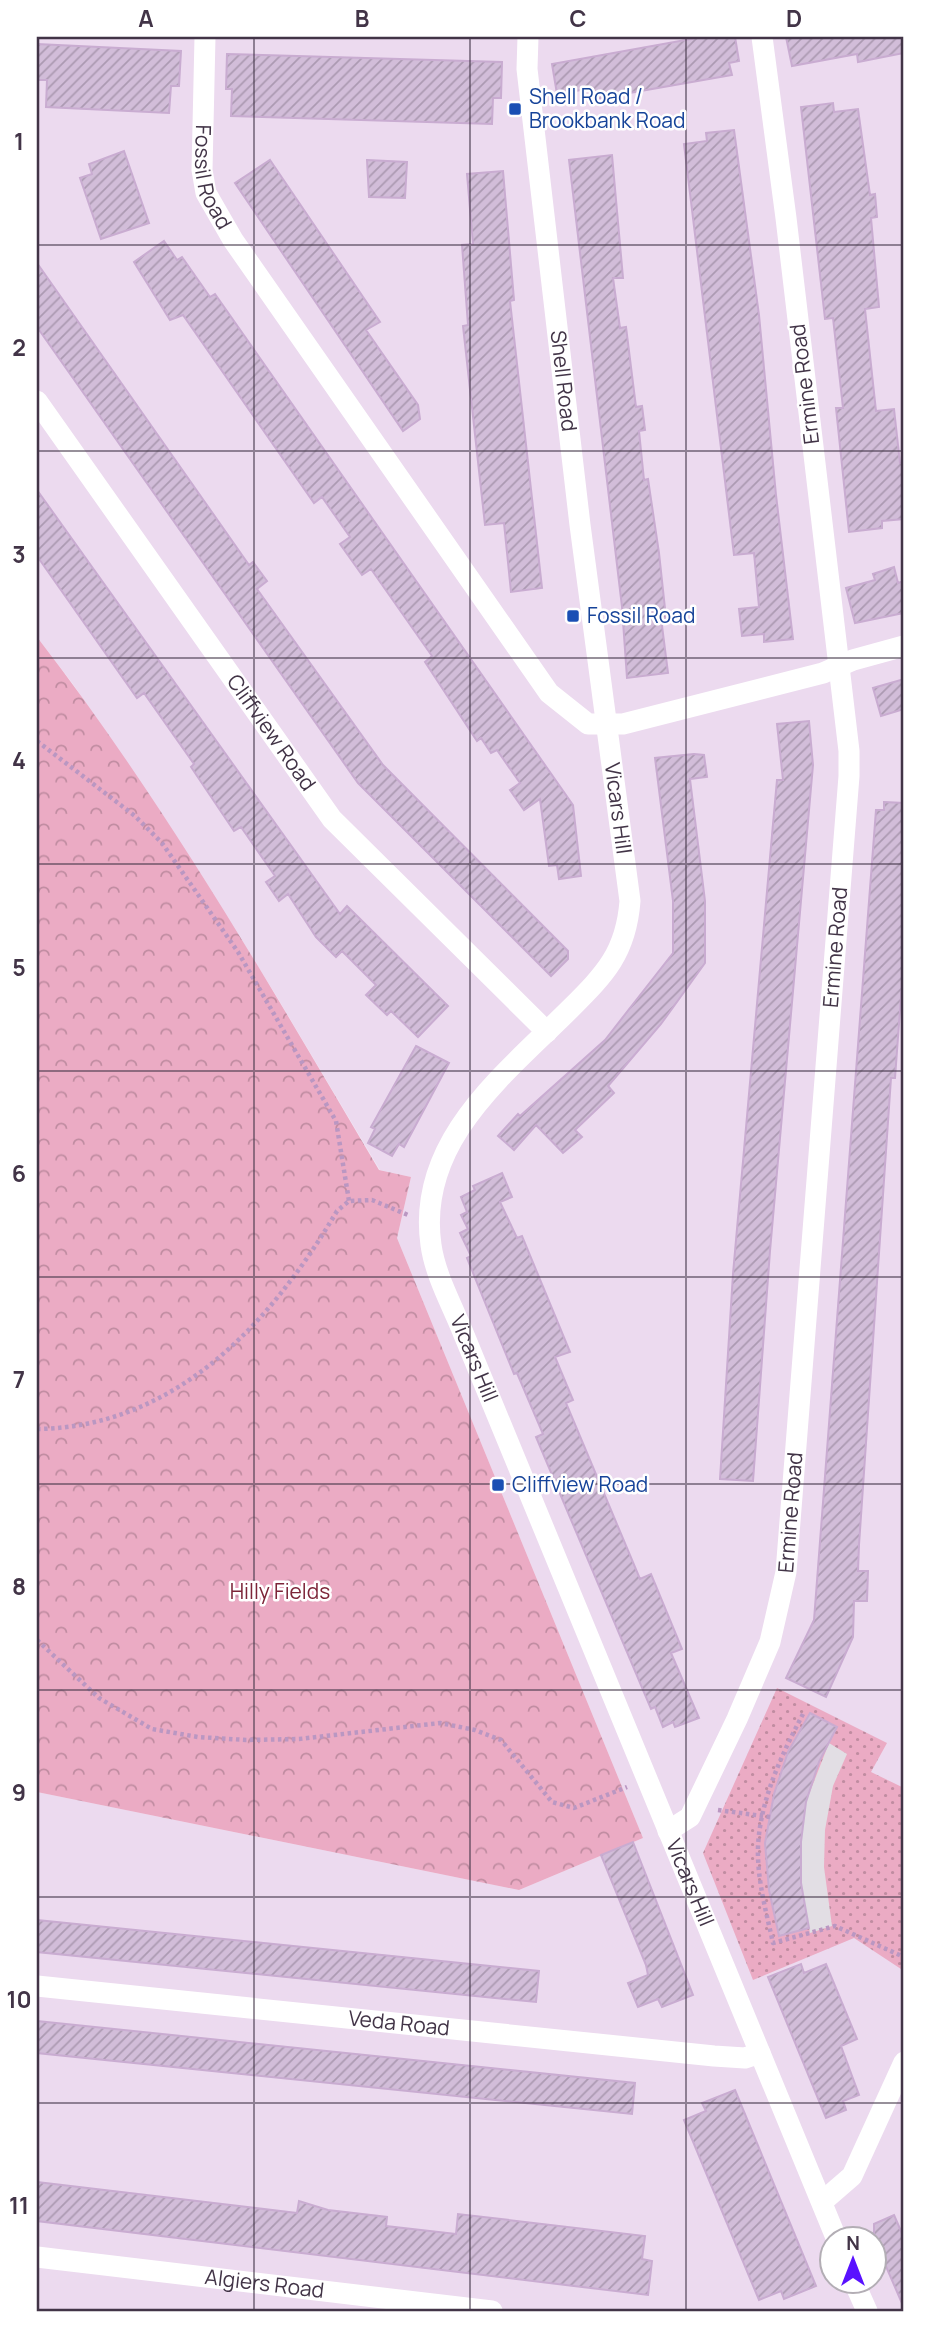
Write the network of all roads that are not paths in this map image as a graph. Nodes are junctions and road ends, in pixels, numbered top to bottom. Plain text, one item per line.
1 (205, 37) edge
2 (528, 37) edge
3 (762, 37) edge
4 (37, 401) edge
5 (904, 646) edge
6 (838, 666) junction
7 (606, 726) junction
8 (547, 1031) junction
9 (668, 1831) junction
10 (37, 1986) edge
11 (760, 2053) junction
12 (904, 2062) edge
13 (821, 2202) junction
14 (831, 2226) edge
15 (37, 2257) edge
16 (492, 2311) edge

1 - 7 street, Fossil Road
2 - 7 street, Shell Road
3 - 6 street, Ermine Road
4 - 8 street, Cliffview Road
5 - 6 street
6 - 7 street
6 - 9 street, Ermine Road
7 - 8 street, Vicars Hill
8 - 9 street, Vicars Hill
9 - 11 street, Vicars Hill
10 - 11 street, Veda Road
11 - 13 street, Vicars Hill
12 - 13 street
13 - 14 street, Vicars Hill
15 - 16 street, Algiers Road

